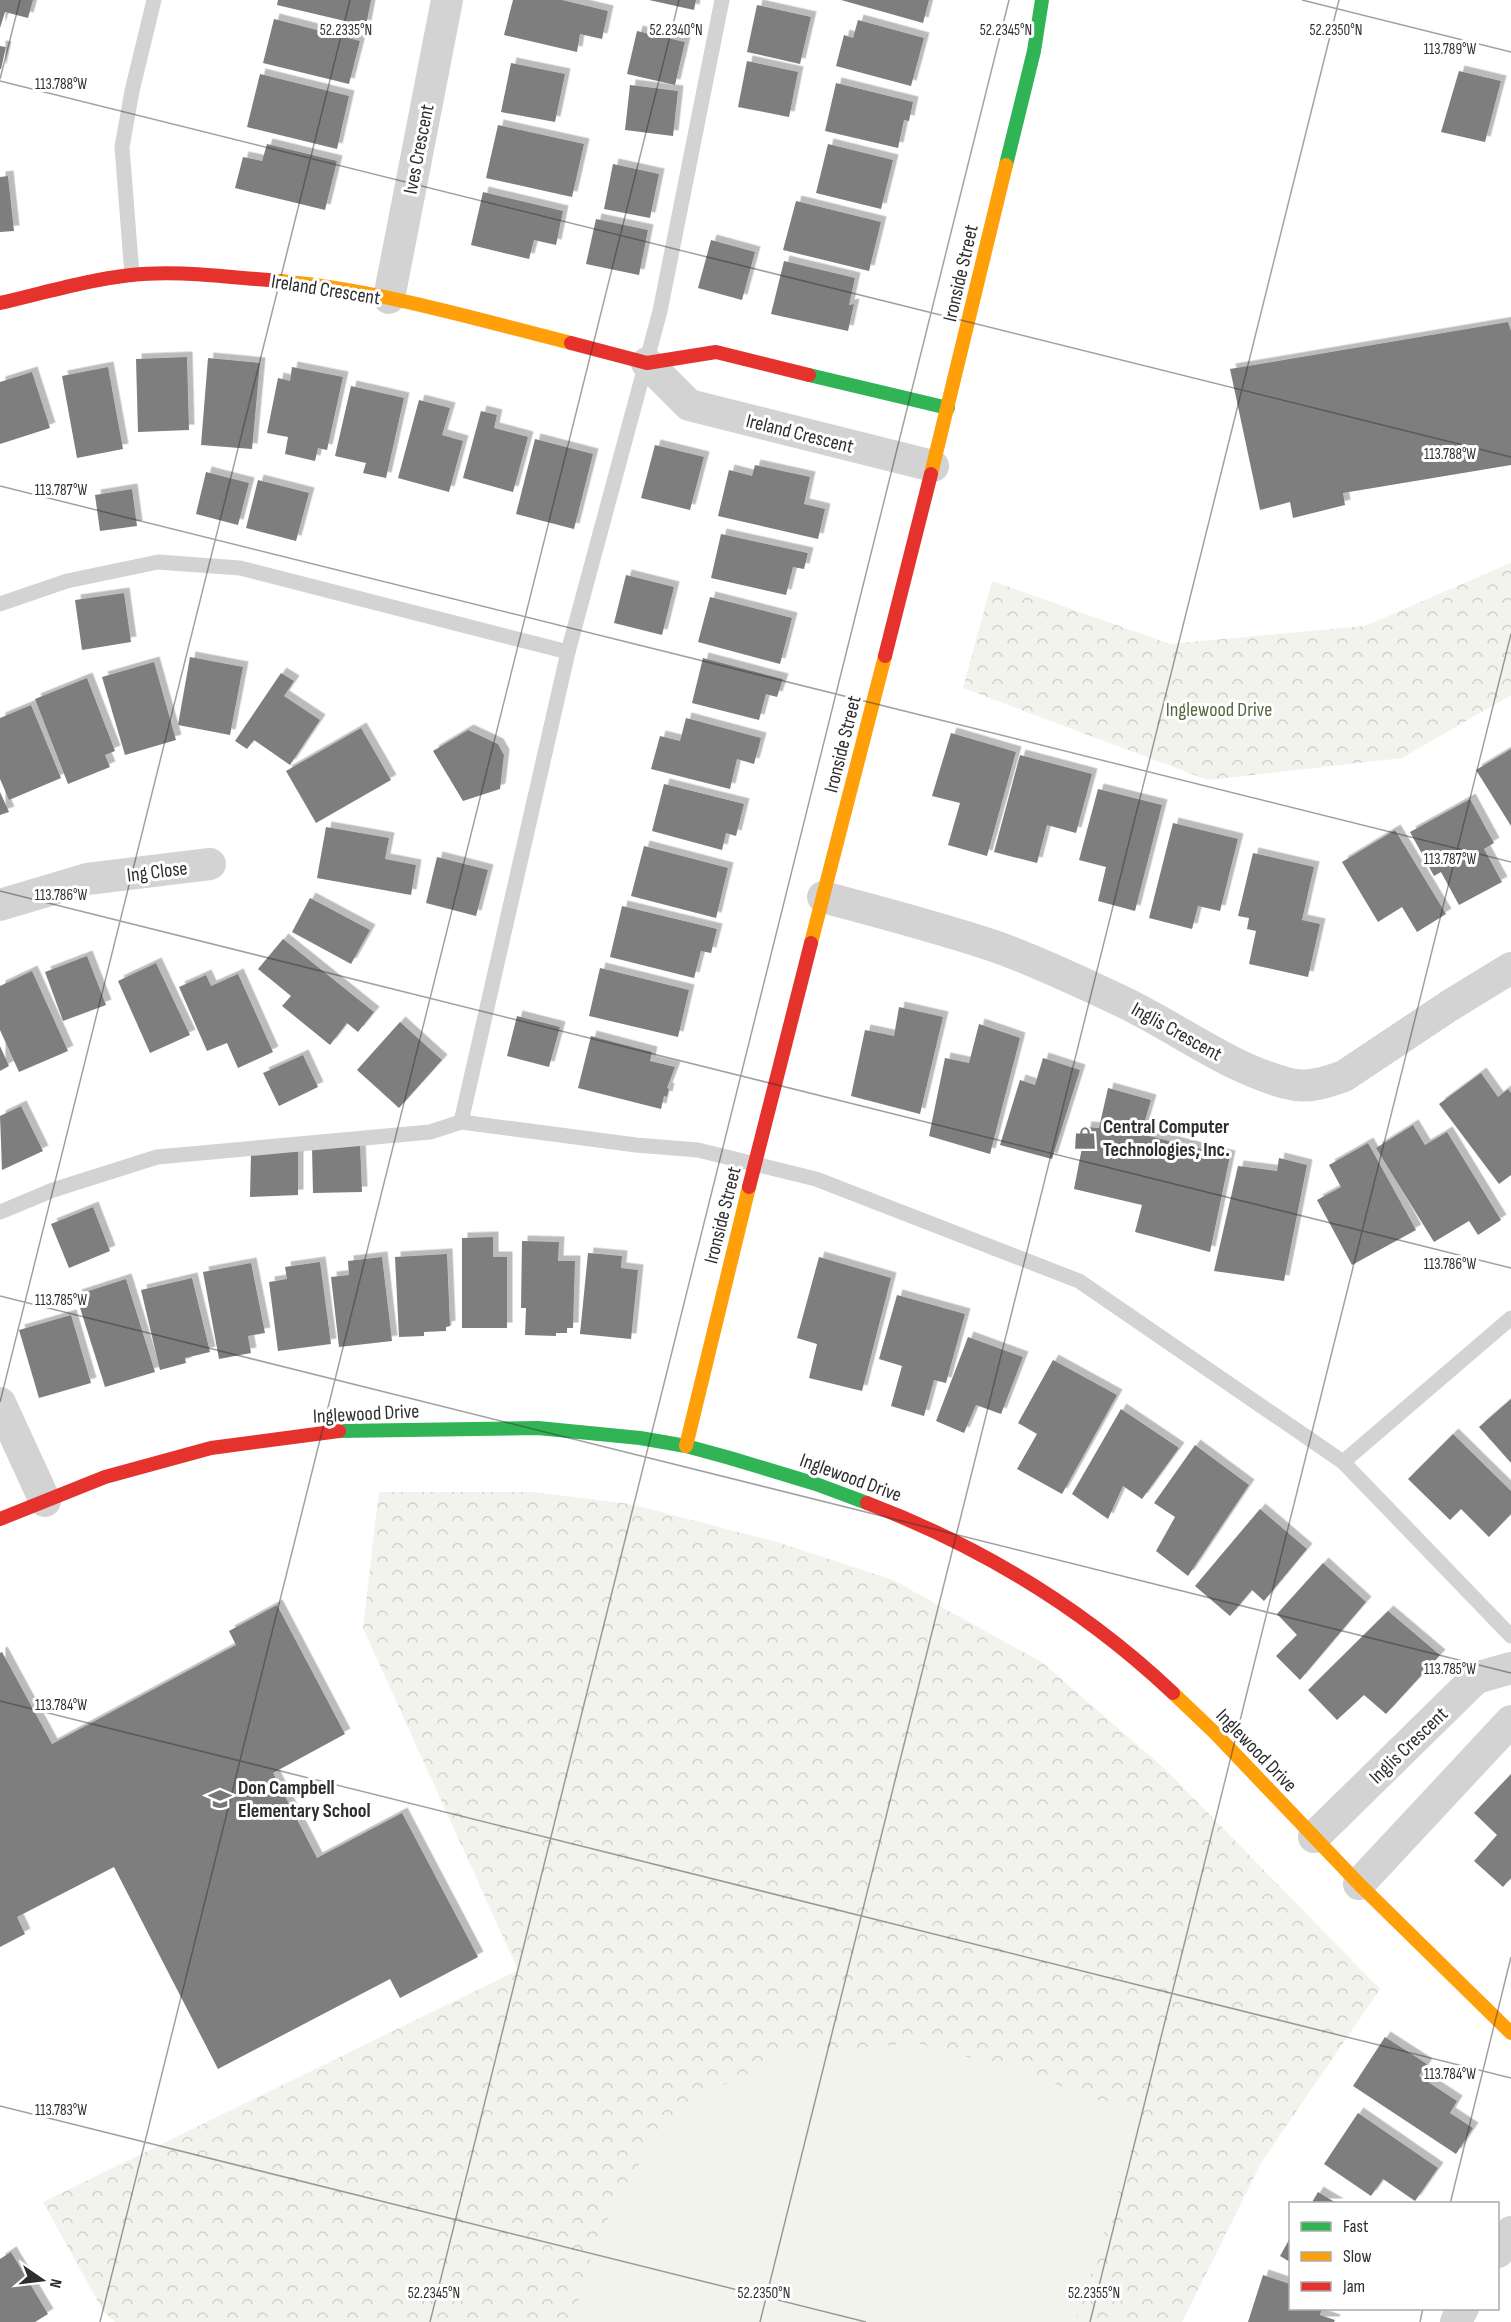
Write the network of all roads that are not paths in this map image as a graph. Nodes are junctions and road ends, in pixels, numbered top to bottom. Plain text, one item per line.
1 (154, 0) edge
2 (447, 0) edge
3 (722, 0) edge
4 (1042, 0) edge
5 (1054, 0) edge
6 (1034, 51) junction
7 (132, 275) junction
8 (389, 298) junction
9 (0, 303) edge
10 (647, 363) junction
11 (948, 408) junction
12 (933, 466) junction
13 (0, 604) edge
14 (568, 652) junction
15 (210, 864) dead end
16 (823, 897) junction
17 (0, 905) edge
18 (1511, 968) edge
19 (461, 1122) junction
20 (755, 1164) junction
21 (0, 1212) edge
22 (1511, 1318) edge
23 (0, 1403) edge
24 (686, 1446) junction
25 (1343, 1462) junction
26 (45, 1501) junction
27 (0, 1519) edge
28 (1511, 1636) edge
29 (1511, 1668) edge
30 (1511, 1721) edge
31 (1314, 1837) junction
32 (1359, 1884) junction
33 (1511, 2033) edge
34 (1511, 2232) edge
35 (1499, 2249) edge

1 - 7 lane
2 - 8 street, Ives Crescent
3 - 10 lane
4 - 6 street, Ironside Street
5 - 6 street, Ironside Street
6 - 11 street, Ironside Street
7 - 8 street, Ireland Crescent
7 - 9 street, Ireland Crescent
8 - 10 street, Ireland Crescent
10 - 11 street, Ireland Crescent
10 - 12 street, Ireland Crescent
10 - 14 lane
11 - 12 street, Ironside Street
12 - 16 street, Ironside Street
13 - 14 lane
14 - 19 lane
15 - 17 street, Ing Close
16 - 18 street, Inglis Crescent
16 - 20 street, Ironside Street
19 - 20 lane
19 - 21 lane
20 - 24 street, Ironside Street
20 - 25 lane
22 - 25 lane
23 - 26 street
24 - 26 street, Inglewood Drive
24 - 31 street, Inglewood Drive
25 - 28 lane
26 - 27 street, Inglewood Drive
29 - 31 street, Inglis Crescent
30 - 32 street
31 - 32 street, Inglewood Drive
32 - 33 street, Inglewood Drive
34 - 35 street

